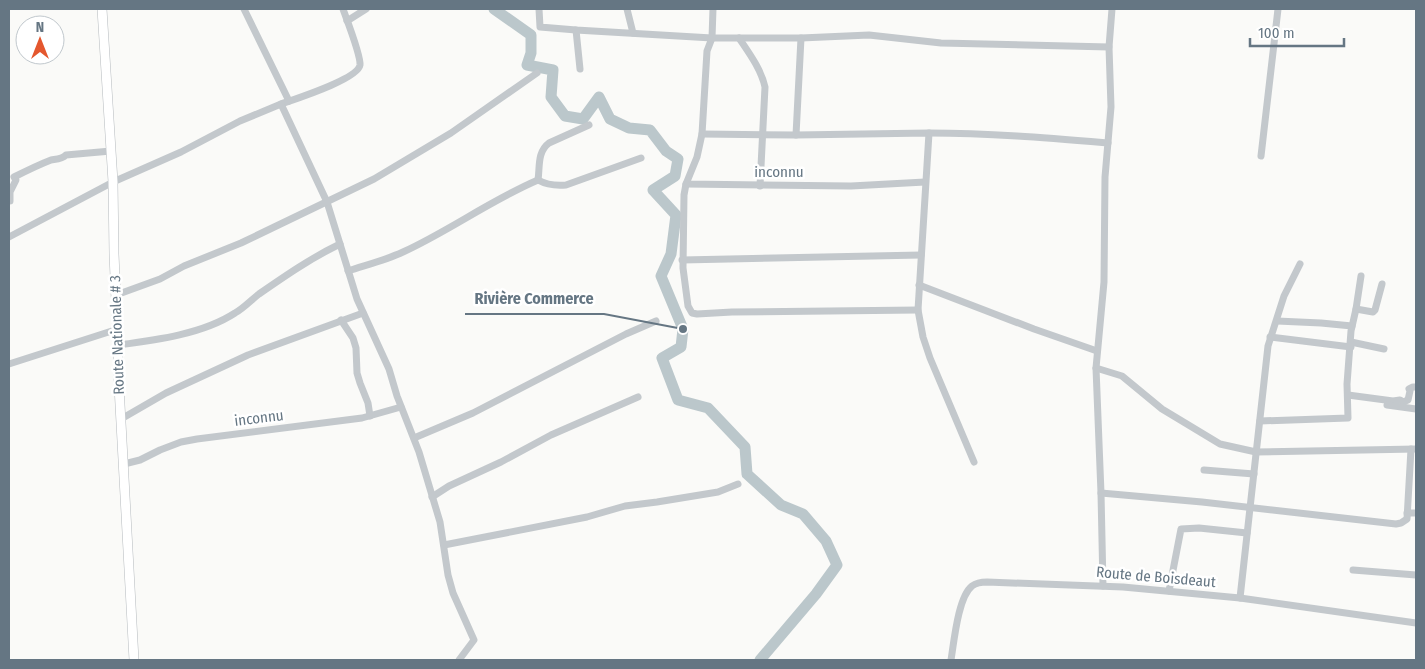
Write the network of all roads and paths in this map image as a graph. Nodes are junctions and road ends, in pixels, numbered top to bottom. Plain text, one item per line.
1 (102, 9) edge
2 (244, 9) edge
3 (343, 9) edge
4 (366, 9) edge
5 (538, 9) edge
6 (627, 9) edge
7 (713, 9) edge
8 (1112, 9) edge
9 (1278, 9) edge
10 (347, 21) junction
11 (576, 30) junction
12 (633, 33) junction
13 (712, 38) junction
14 (739, 38) junction
15 (801, 38) junction
16 (1109, 47) junction
17 (580, 69) dead end
18 (537, 73) dead end
19 (290, 101) junction
20 (281, 104) junction
21 (589, 125) dead end
22 (929, 132) junction
23 (702, 134) junction
24 (763, 135) junction
25 (796, 135) junction
26 (1108, 143) junction
27 (111, 151) junction
28 (1261, 156) dead end
29 (641, 158) dead end
30 (538, 180) junction
31 (113, 182) junction
32 (925, 182) junction
33 (686, 184) junction
34 (760, 186) junction
35 (10, 201) dead end
36 (327, 202) junction
37 (9, 237) edge
38 (340, 244) junction
39 (921, 255) junction
40 (682, 260) junction
41 (1300, 264) dead end
42 (348, 271) junction
43 (1361, 276) dead end
44 (1382, 284) dead end
45 (919, 285) junction
46 (116, 295) junction
47 (1356, 308) junction
48 (918, 310) junction
49 (363, 313) junction
50 (341, 320) junction
51 (656, 321) dead end
52 (1277, 321) junction
53 (1352, 326) junction
54 (118, 329) junction
55 (1270, 336) junction
56 (118, 345) junction
57 (1351, 345) junction
58 (1384, 349) dead end
59 (1097, 351) junction
60 (9, 364) edge
61 (1096, 368) junction
62 (1416, 387) edge
63 (1348, 397) junction
64 (638, 398) dead end
65 (401, 407) junction
66 (1416, 409) edge
67 (370, 416) junction
68 (121, 419) junction
69 (1260, 421) junction
70 (414, 438) junction
71 (1414, 449) edge
72 (1256, 452) junction
73 (974, 462) dead end
74 (124, 464) junction
75 (1204, 470) dead end
76 (1254, 474) junction
77 (738, 484) dead end
78 (1101, 493) junction
79 (432, 497) junction
80 (1250, 507) junction
81 (1407, 512) junction
82 (1416, 513) edge
83 (1248, 533) junction
84 (444, 546) junction
85 (1353, 570) dead end
86 (1416, 575) edge
87 (1103, 586) junction
88 (1168, 591) junction
89 (1240, 598) junction
90 (1416, 622) edge
91 (134, 660) edge
92 (459, 660) edge
93 (951, 660) edge

1 - 27 main road, Route Nationale # 3
2 - 19 street
3 - 10 street
4 - 10 street
5 - 11 street
6 - 12 street
7 - 13 street
8 - 16 street
9 - 28 street
10 - 19 street
11 - 12 street
11 - 17 street
12 - 13 street
13 - 14 street
13 - 23 street
14 - 15 street
14 - 24 street
15 - 16 street
15 - 25 street
16 - 26 street
18 - 36 street
19 - 20 street
20 - 31 street
20 - 36 street
21 - 30 street
22 - 25 street
22 - 26 street
22 - 32 street
23 - 24 street
23 - 33 street
24 - 25 street
24 - 34 street
26 - 59 street
27 - 31 main road, Route Nationale # 3
27 - 35 street
29 - 30 street
30 - 42 street
31 - 37 street
31 - 46 main road, Route Nationale # 3
32 - 34 street, inconnu
32 - 39 street
33 - 34 street, inconnu
33 - 40 street
36 - 38 street
36 - 46 street
38 - 42 street
38 - 56 street
39 - 40 street
39 - 45 street
40 - 48 street
41 - 52 street
42 - 49 street
43 - 47 street
44 - 47 street
45 - 48 street
45 - 59 street
46 - 54 main road, Route Nationale # 3
47 - 53 street
48 - 73 street
49 - 50 street
49 - 65 street
50 - 67 street
50 - 68 street
51 - 70 street
52 - 53 street
52 - 55 street
53 - 57 street
54 - 56 main road, Route Nationale # 3
54 - 60 street
55 - 57 street
55 - 69 street
56 - 68 main road, Route Nationale # 3
57 - 58 street
57 - 63 street
59 - 61 street
61 - 72 street
61 - 78 street
62 - 63 street
63 - 66 street
63 - 69 street
64 - 79 street
65 - 67 street, inconnu
65 - 70 street
67 - 74 street, inconnu
68 - 74 main road, Route Nationale # 3
69 - 72 street
70 - 79 street
71 - 72 street
71 - 81 street
72 - 76 street
74 - 91 main road, Route Nationale # 3
75 - 76 street
76 - 80 street
77 - 84 street
78 - 80 street
78 - 87 street
79 - 84 street
80 - 81 street
80 - 83 street
81 - 82 street
83 - 88 street
83 - 89 street
84 - 92 street
85 - 86 street
87 - 88 street, Route de Boisdeaut
87 - 93 street, Route de Boisdeaut
88 - 89 street, Route de Boisdeaut
89 - 90 street, Route de Boisdeaut

